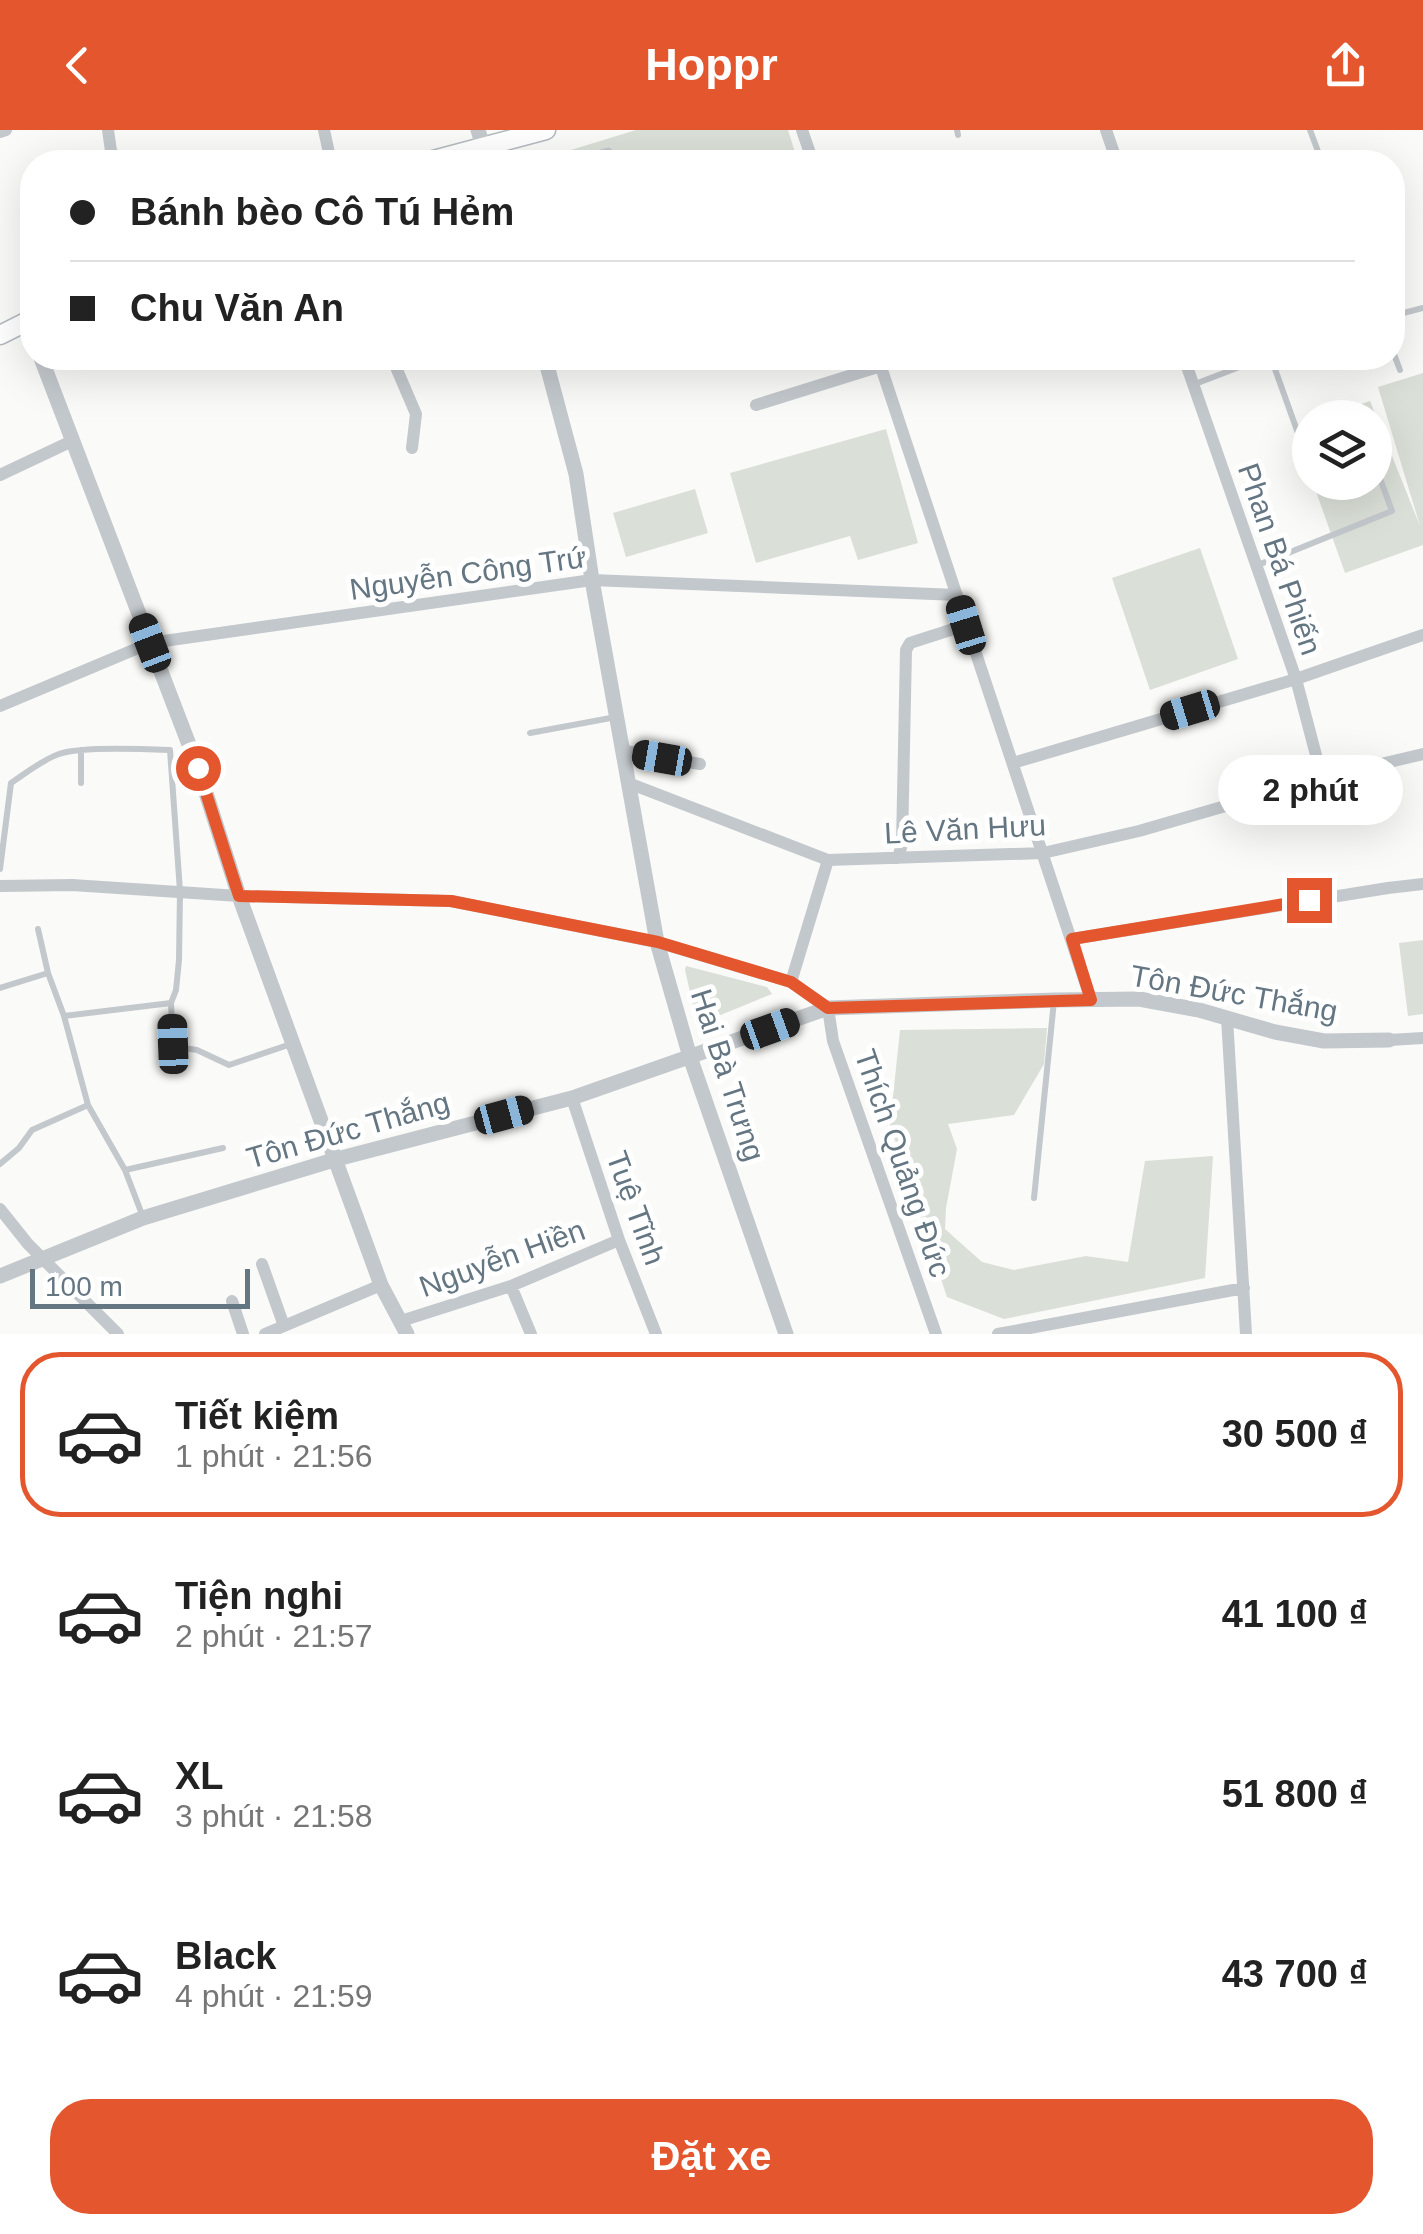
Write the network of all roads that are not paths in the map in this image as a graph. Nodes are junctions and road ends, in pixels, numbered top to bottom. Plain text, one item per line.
1 (546, 130) edge
2 (483, 147) edge
3 (45, 370) edge
4 (397, 370) edge
5 (548, 370) edge
6 (856, 370) edge
7 (882, 370) edge
8 (1189, 370) edge
9 (1231, 370) edge
10 (1275, 370) edge
11 (1194, 384) junction
12 (756, 405) dead end
13 (1292, 416) edge
14 (72, 441) junction
15 (412, 448) dead end
16 (0, 475) edge
17 (1388, 500) edge
18 (1256, 566) junction
19 (592, 580) junction
20 (957, 595) junction
21 (966, 625) junction
22 (1423, 634) edge
23 (150, 643) junction
24 (1296, 678) junction
25 (0, 706) edge
26 (618, 717) junction
27 (530, 733) dead end
28 (81, 750) junction
29 (624, 752) junction
30 (1423, 754) edge
31 (700, 764) dead end
32 (1013, 764) junction
33 (1322, 778) junction
34 (81, 783) dead end
35 (631, 784) junction
36 (1043, 854) junction
37 (898, 858) junction
38 (828, 860) junction
39 (0, 869) edge
40 (1423, 884) edge
41 (0, 886) edge
42 (180, 891) junction
43 (239, 896) junction
44 (38, 929) dead end
45 (1072, 939) junction
46 (658, 942) junction
47 (48, 973) junction
48 (791, 982) junction
49 (0, 988) edge
50 (1054, 1000) junction
51 (1091, 1000) junction
52 (171, 1003) junction
53 (828, 1008) junction
54 (64, 1016) junction
55 (1227, 1018) junction
56 (1423, 1038) edge
57 (1389, 1040) joint
58 (294, 1043) junction
59 (690, 1057) junction
60 (572, 1098) junction
61 (88, 1106) junction
62 (223, 1148) dead end
63 (336, 1158) junction
64 (0, 1164) edge
65 (125, 1170) junction
66 (1034, 1198) dead end
67 (0, 1210) edge
68 (144, 1218) junction
69 (620, 1240) junction
70 (44, 1259) junction
71 (262, 1264) dead end
72 (0, 1276) edge
73 (380, 1285) junction
74 (511, 1286) junction
75 (1244, 1288) junction
76 (232, 1301) dead end
77 (284, 1326) junction
78 (404, 1327) edge
79 (118, 1334) edge
80 (243, 1334) edge
81 (265, 1334) edge
82 (531, 1334) edge
83 (656, 1334) edge
84 (786, 1334) edge
85 (936, 1334) edge
86 (998, 1334) edge
87 (1246, 1334) edge

1 - 2 main road
3 - 14 street
4 - 15 street
5 - 19 street, Hai Bà Trưng
6 - 12 street
7 - 20 street
8 - 11 street, Phan Bá Phiến
9 - 11 lane
10 - 13 lane
11 - 18 street, Phan Bá Phiến
14 - 16 street
14 - 23 street
17 - 18 lane
18 - 24 street, Phan Bá Phiến
19 - 20 street, Nguyễn Công Trứ
19 - 23 street, Nguyễn Công Trứ
19 - 26 street, Hai Bà Trưng
20 - 21 street
21 - 32 street
21 - 37 street
22 - 24 street
23 - 25 street, Nguyễn Công Trứ
23 - 43 street
24 - 32 street
24 - 33 street, Phan Bá Phiến
26 - 27 lane
26 - 29 street, Hai Bà Trưng
28 - 34 lane
28 - 39 lane
28 - 42 lane
29 - 31 street
29 - 35 street, Hai Bà Trưng
30 - 33 street, Lê Văn Hưu
32 - 36 street
33 - 36 street, Lê Văn Hưu
35 - 38 street, Lê Văn Hưu
35 - 46 street, Hai Bà Trưng
36 - 37 street, Lê Văn Hưu
36 - 45 street
37 - 38 street, Lê Văn Hưu
38 - 48 street
40 - 45 street
41 - 42 street
42 - 43 street
42 - 52 lane
43 - 46 street
43 - 58 street
44 - 47 lane
45 - 51 street
46 - 48 street
46 - 59 street, Hai Bà Trưng
47 - 49 lane
47 - 54 lane
48 - 53 street
50 - 51 street, Tôn Đức Thắng
50 - 53 street, Tôn Đức Thắng
50 - 66 lane
51 - 55 street, Tôn Đức Thắng
52 - 54 lane
52 - 58 lane
53 - 59 street, Tôn Đức Thắng
53 - 85 street, Thích Quảng Đức
54 - 61 lane
55 - 57 street, Tôn Đức Thắng
55 - 75 street
56 - 57 street, Tôn Đức Thắng
58 - 63 street
59 - 60 street, Tôn Đức Thắng
59 - 84 street, Hai Bà Trưng
60 - 63 street, Tôn Đức Thắng
60 - 69 street, Tuệ Tĩnh
61 - 64 lane
61 - 65 lane
62 - 65 lane
63 - 68 street, Tôn Đức Thắng
63 - 73 street
65 - 68 lane
67 - 70 street
68 - 70 street, Tôn Đức Thắng
69 - 74 street, Nguyễn Hiền
69 - 83 street, Tuệ Tĩnh
70 - 72 street, Tôn Đức Thắng
70 - 79 street
71 - 77 street
73 - 77 street, Nguyễn Hiền
73 - 78 street
74 - 78 street, Nguyễn Hiền
74 - 82 street
75 - 86 street
75 - 87 street
76 - 80 street
77 - 81 street, Nguyễn Hiền

